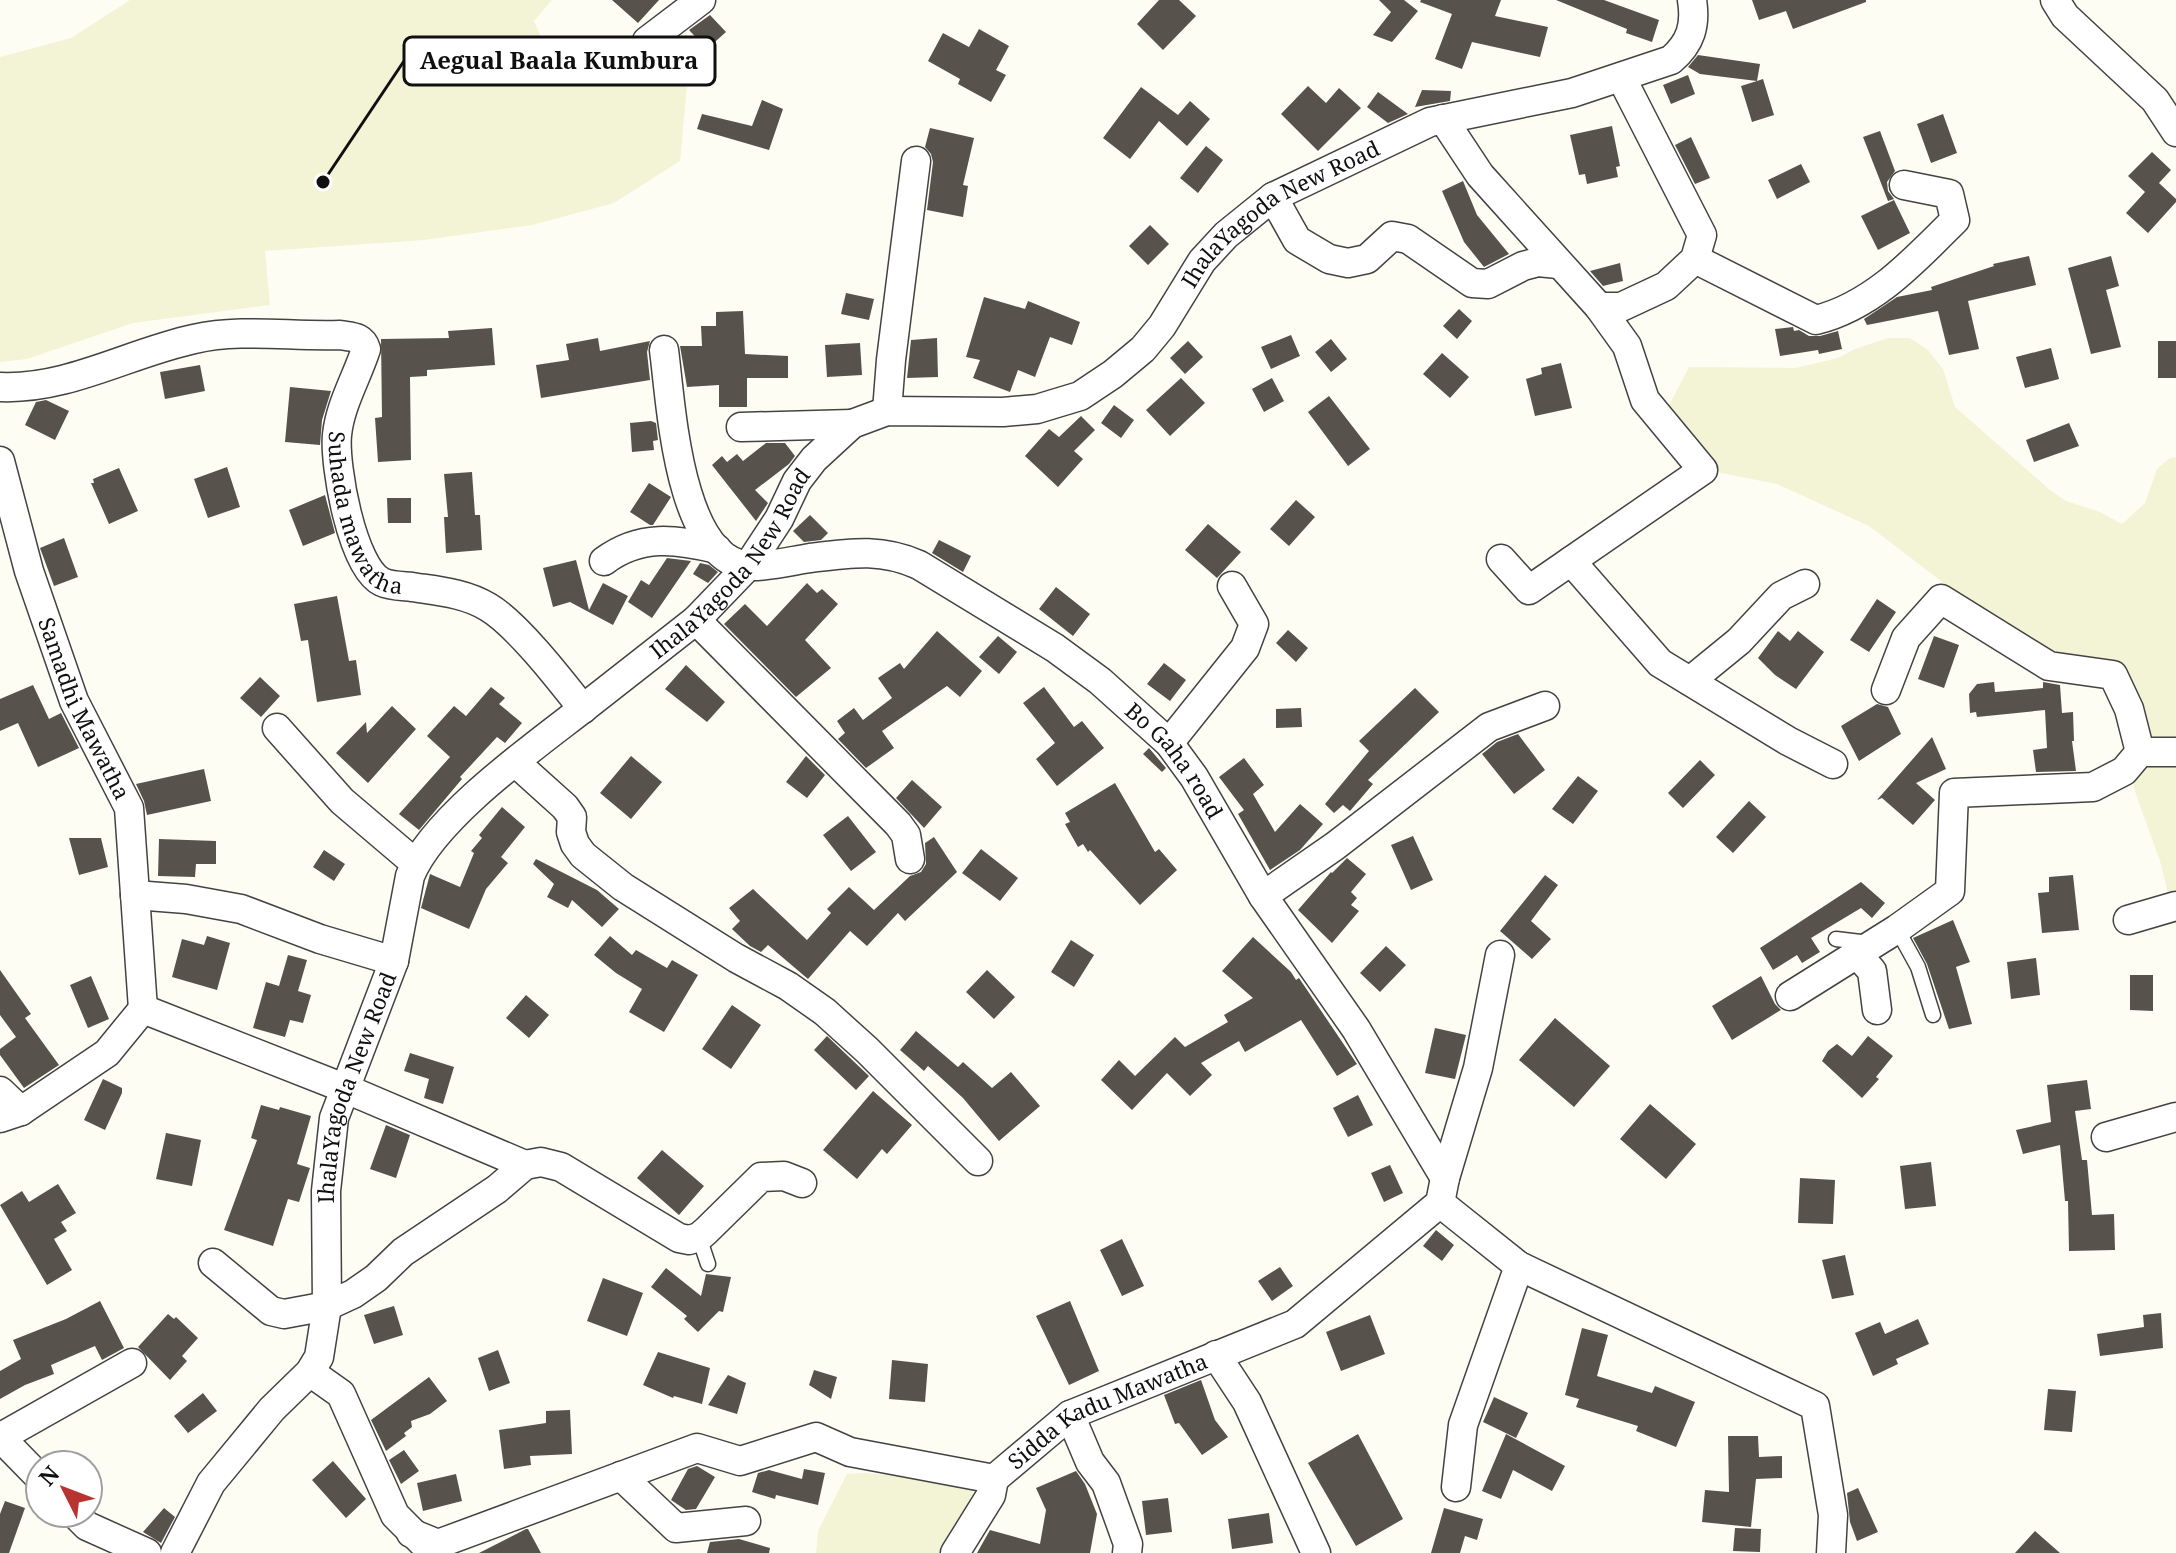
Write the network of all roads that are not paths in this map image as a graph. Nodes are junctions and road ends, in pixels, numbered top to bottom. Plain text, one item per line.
1 (701, 0) edge
2 (1692, 0) edge
3 (2055, 0) edge
4 (647, 41) dead end
5 (1621, 77) junction
6 (1443, 119) junction
7 (2176, 132) edge
8 (916, 161) dead end
9 (1904, 185) dead end
10 (1273, 197) junction
11 (1695, 259) junction
12 (1558, 264) junction
13 (1599, 307) junction
14 (664, 350) dead end
15 (0, 387) edge
16 (887, 411) junction
17 (852, 424) junction
18 (741, 427) dead end
19 (0, 461) edge
20 (4, 494) edge
21 (717, 549) junction
22 (1501, 559) dead end
23 (604, 561) dead end
24 (1571, 561) junction
25 (748, 566) junction
26 (1805, 584) dead end
27 (1232, 586) dead end
28 (696, 620) junction
29 (1690, 681) junction
30 (1886, 690) dead end
31 (1545, 706) dead end
32 (583, 709) junction
33 (277, 728) dead end
34 (1169, 743) junction
35 (2140, 752) junction
36 (2176, 752) edge
37 (515, 762) junction
38 (1833, 764) dead end
39 (910, 859) dead end
40 (415, 863) junction
41 (135, 895) junction
42 (1263, 896) junction
43 (2176, 906) edge
44 (2128, 920) dead end
45 (1866, 941) junction
46 (1500, 955) dead end
47 (394, 961) junction
48 (1790, 996) dead end
49 (143, 1009) junction
50 (1877, 1010) dead end
51 (1933, 1015) dead end
52 (344, 1088) junction
53 (0, 1091) edge
54 (11, 1115) edge
55 (2176, 1117) edge
56 (2106, 1137) dead end
57 (978, 1161) dead end
58 (525, 1165) junction
59 (802, 1183) dead end
60 (1442, 1190) junction
61 (699, 1237) junction
62 (213, 1263) dead end
63 (708, 1264) dead end
64 (1519, 1266) junction
65 (327, 1306) junction
66 (1216, 1355) junction
67 (132, 1363) dead end
68 (310, 1372) junction
69 (1070, 1415) junction
70 (0, 1437) edge
71 (24, 1462) edge
72 (621, 1476) junction
73 (994, 1479) junction
74 (1456, 1487) dead end
75 (746, 1521) dead end
76 (94, 1529) edge
77 (411, 1533) junction
78 (147, 1553) edge
79 (175, 1553) edge
80 (434, 1553) edge
81 (955, 1553) edge
82 (1127, 1553) edge
83 (1316, 1553) edge
84 (1831, 1553) edge

1 - 4 street
2 - 5 street, IhalaYagoda New Road
3 - 7 street
5 - 6 street, IhalaYagoda New Road
5 - 11 street
6 - 10 street, IhalaYagoda New Road
6 - 12 street
8 - 16 street
9 - 11 street
10 - 12 street
10 - 16 street, IhalaYagoda New Road
11 - 13 street
12 - 13 street
13 - 24 street
14 - 21 street
15 - 32 street, Suhada mawatha
16 - 17 street, IhalaYagoda New Road
17 - 18 street
17 - 25 street, IhalaYagoda New Road
19 - 20 street, Samadhi Mawatha
20 - 41 street, Samadhi Mawatha
21 - 23 street
21 - 25 street
22 - 24 street
24 - 29 street
25 - 28 street, IhalaYagoda New Road
25 - 34 street, Bo Gaha road
26 - 29 street
27 - 34 street
28 - 32 street, IhalaYagoda New Road
28 - 39 street
29 - 38 street
30 - 35 street
31 - 42 street
32 - 37 street, IhalaYagoda New Road
33 - 40 street
34 - 42 street, Bo Gaha road
35 - 36 street
35 - 45 street
37 - 40 street, IhalaYagoda New Road
37 - 57 street
40 - 47 street, IhalaYagoda New Road
41 - 47 street
41 - 49 street, Samadhi Mawatha
42 - 60 street, Bo Gaha road
43 - 44 street
45 - 48 street
45 - 50 street
45 - 51 lane
46 - 60 street
47 - 52 street, IhalaYagoda New Road
49 - 52 street
49 - 54 street
52 - 58 street
52 - 65 street, IhalaYagoda New Road
53 - 54 street
55 - 56 street
58 - 61 street
58 - 65 street
59 - 61 street
60 - 64 street
60 - 66 street, Sidda Kadu Mawatha
61 - 63 lane
62 - 65 street
64 - 74 street
64 - 84 street
65 - 68 street, IhalaYagoda New Road
66 - 69 street, Sidda Kadu Mawatha
66 - 83 street
67 - 70 street
68 - 77 street
68 - 79 street, IhalaYagoda New Road
69 - 73 street, Sidda Kadu Mawatha
69 - 82 street
70 - 71 street
72 - 73 street, Sidda Kadu Mawatha
72 - 75 street
72 - 77 street, Sidda Kadu Mawatha
73 - 81 street
76 - 78 street
77 - 80 street

